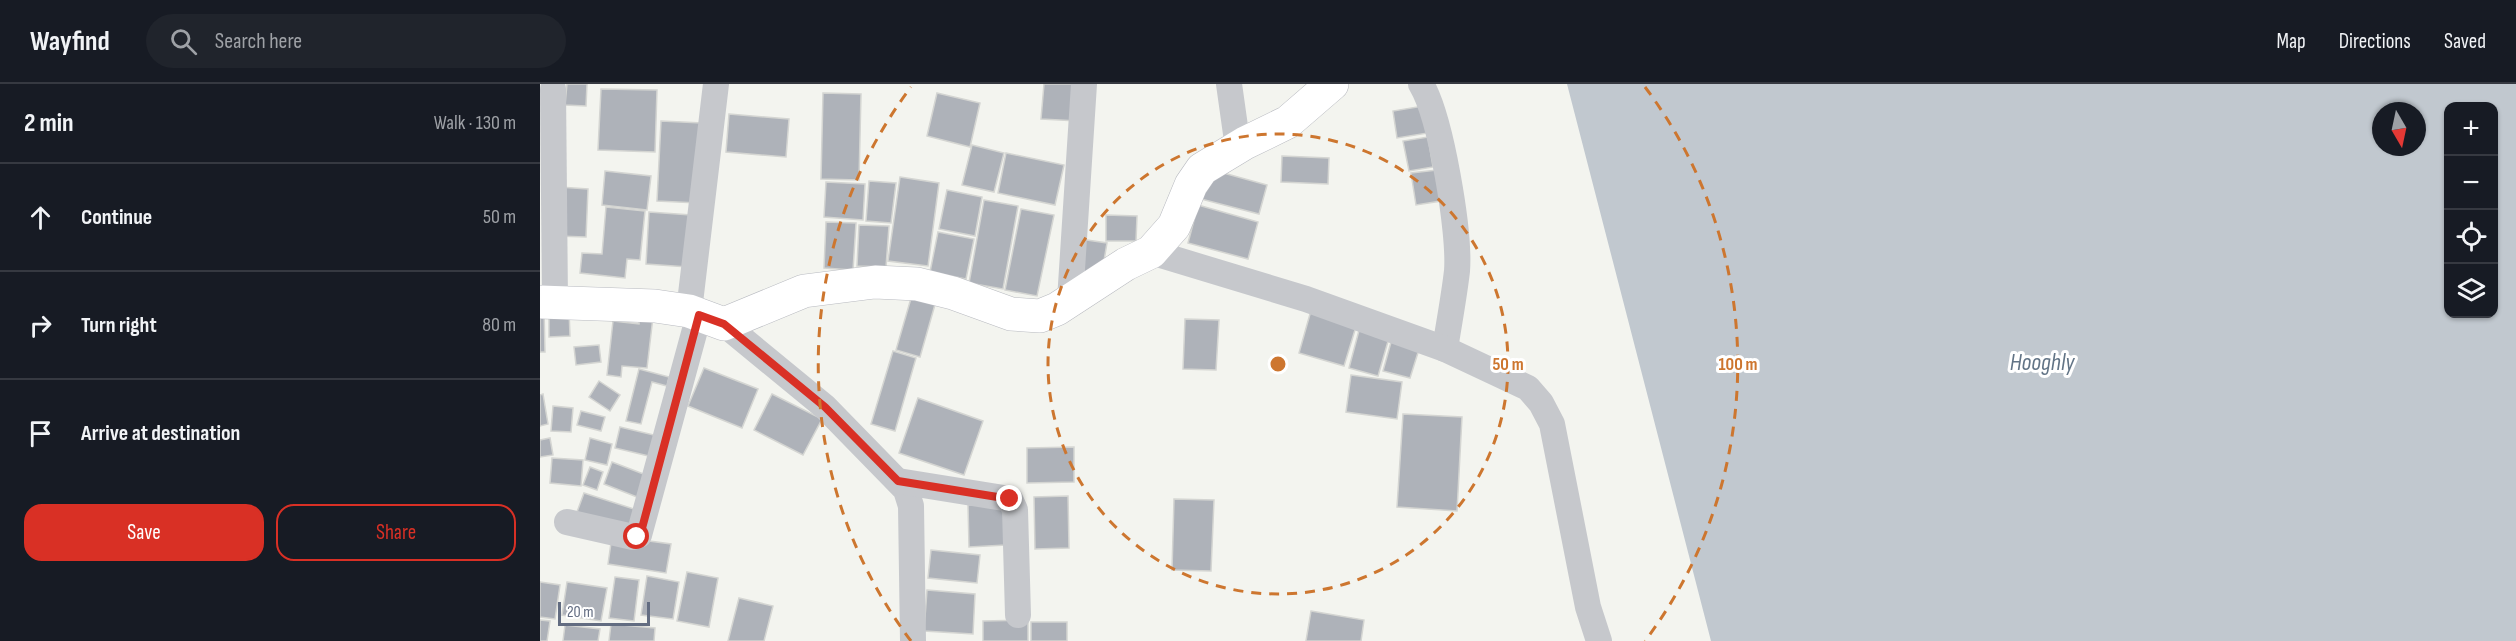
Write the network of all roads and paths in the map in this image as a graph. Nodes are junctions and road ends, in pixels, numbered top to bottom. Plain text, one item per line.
1 (716, 84) edge
2 (1084, 84) edge
3 (1229, 84) edge
4 (1332, 84) edge
5 (1420, 84) edge
6 (553, 89) dead end
7 (1238, 147) junction
8 (1151, 252) junction
9 (1070, 300) junction
10 (547, 302) edge
11 (704, 317) junction
12 (1445, 349) junction
13 (898, 481) junction
14 (567, 522) dead end
15 (1018, 615) dead end
16 (914, 641) edge
17 (1599, 641) edge

1 - 11 street
2 - 9 street
3 - 7 street
4 - 7 street
5 - 12 street
6 - 10 street
7 - 8 street
8 - 9 street
8 - 12 street
9 - 11 street
10 - 11 street
11 - 13 street
11 - 14 street
12 - 17 street
13 - 15 street
13 - 16 street

